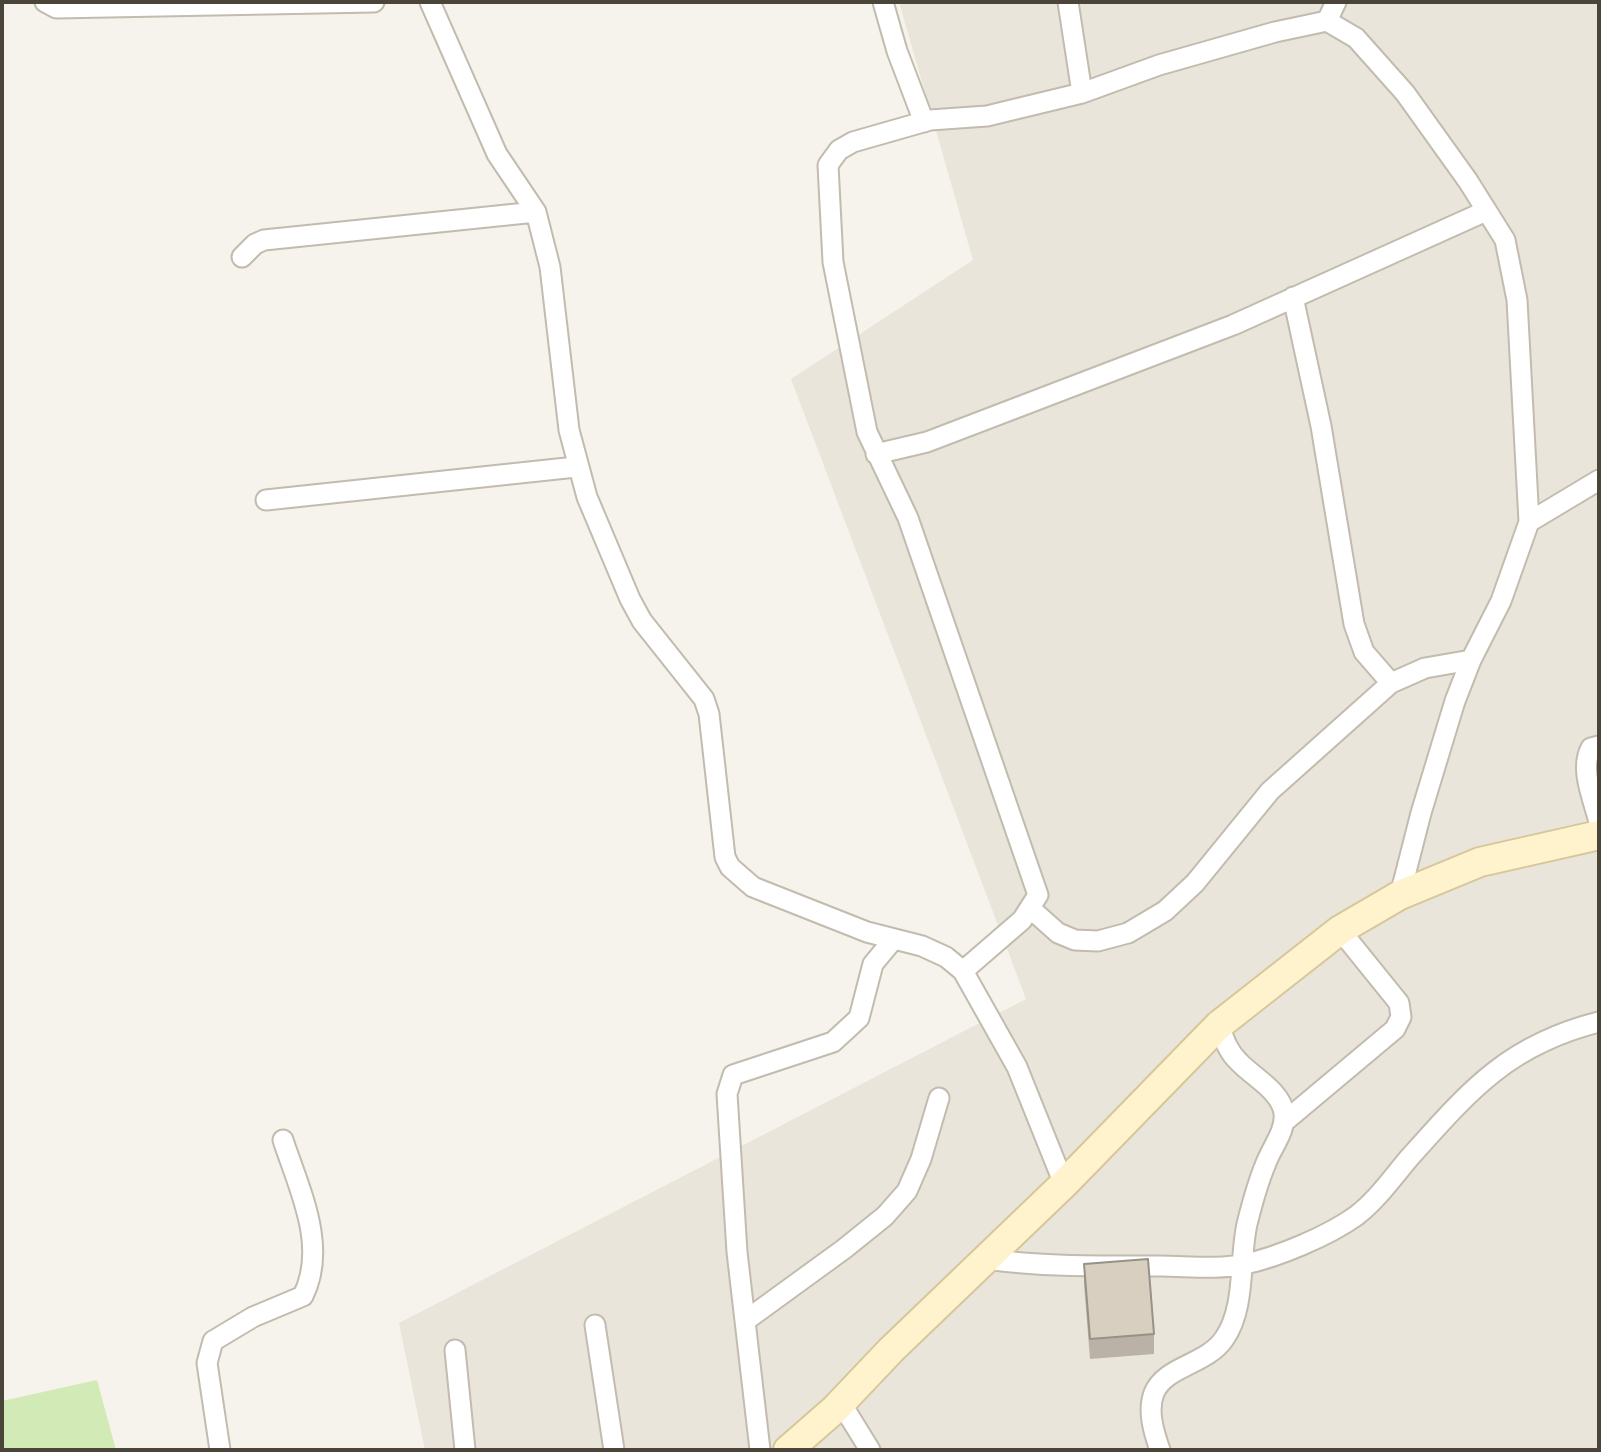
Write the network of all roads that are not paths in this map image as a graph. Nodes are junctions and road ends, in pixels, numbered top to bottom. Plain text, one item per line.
1 (45, 2) edge
2 (374, 2) edge
3 (430, 2) edge
4 (883, 2) edge
5 (1068, 2) edge
6 (1336, 2) edge
7 (1327, 21) junction
8 (1082, 93) junction
9 (924, 122) junction
10 (1486, 211) junction
11 (536, 212) junction
12 (242, 257) dead end
13 (1293, 297) junction
14 (876, 454) junction
15 (576, 467) junction
16 (1599, 480) edge
17 (266, 500) dead end
18 (1529, 522) junction
19 (1471, 660) junction
20 (1391, 683) junction
21 (1599, 746) edge
22 (1599, 822) edge
23 (1599, 835) edge
24 (1400, 895) junction
25 (1031, 909) junction
26 (1340, 930) junction
27 (893, 940) junction
28 (963, 971) junction
29 (1599, 1022) edge
30 (1219, 1025) junction
31 (939, 1098) dead end
32 (1284, 1122) junction
33 (283, 1140) dead end
34 (1064, 1184) junction
35 (986, 1259) junction
36 (1243, 1265) junction
37 (745, 1321) junction
38 (595, 1325) dead end
39 (455, 1350) dead end
40 (841, 1403) junction
41 (220, 1450) edge
42 (465, 1450) edge
43 (614, 1450) edge
44 (760, 1450) edge
45 (788, 1450) edge
46 (870, 1450) edge
47 (1160, 1450) edge

1 - 2 street
3 - 11 street
4 - 9 street
5 - 8 street
6 - 7 street
7 - 8 street
7 - 10 street
8 - 9 street
9 - 14 street
10 - 13 street
10 - 18 street
11 - 12 street
11 - 15 street
13 - 14 street
13 - 20 street
14 - 25 street
15 - 17 street
15 - 27 street
16 - 18 street
18 - 19 street
19 - 20 street
19 - 24 street
20 - 25 street
21 - 22 street
23 - 24 main road
24 - 26 main road
25 - 28 street
26 - 30 main road
26 - 32 street
27 - 28 street
27 - 37 street
28 - 34 street
29 - 36 street
30 - 32 street
30 - 34 main road
31 - 37 street
32 - 36 street
33 - 41 street
34 - 35 main road
35 - 36 street
35 - 40 main road
36 - 47 street
37 - 44 street
38 - 43 street
39 - 42 street
40 - 45 main road
40 - 46 street

